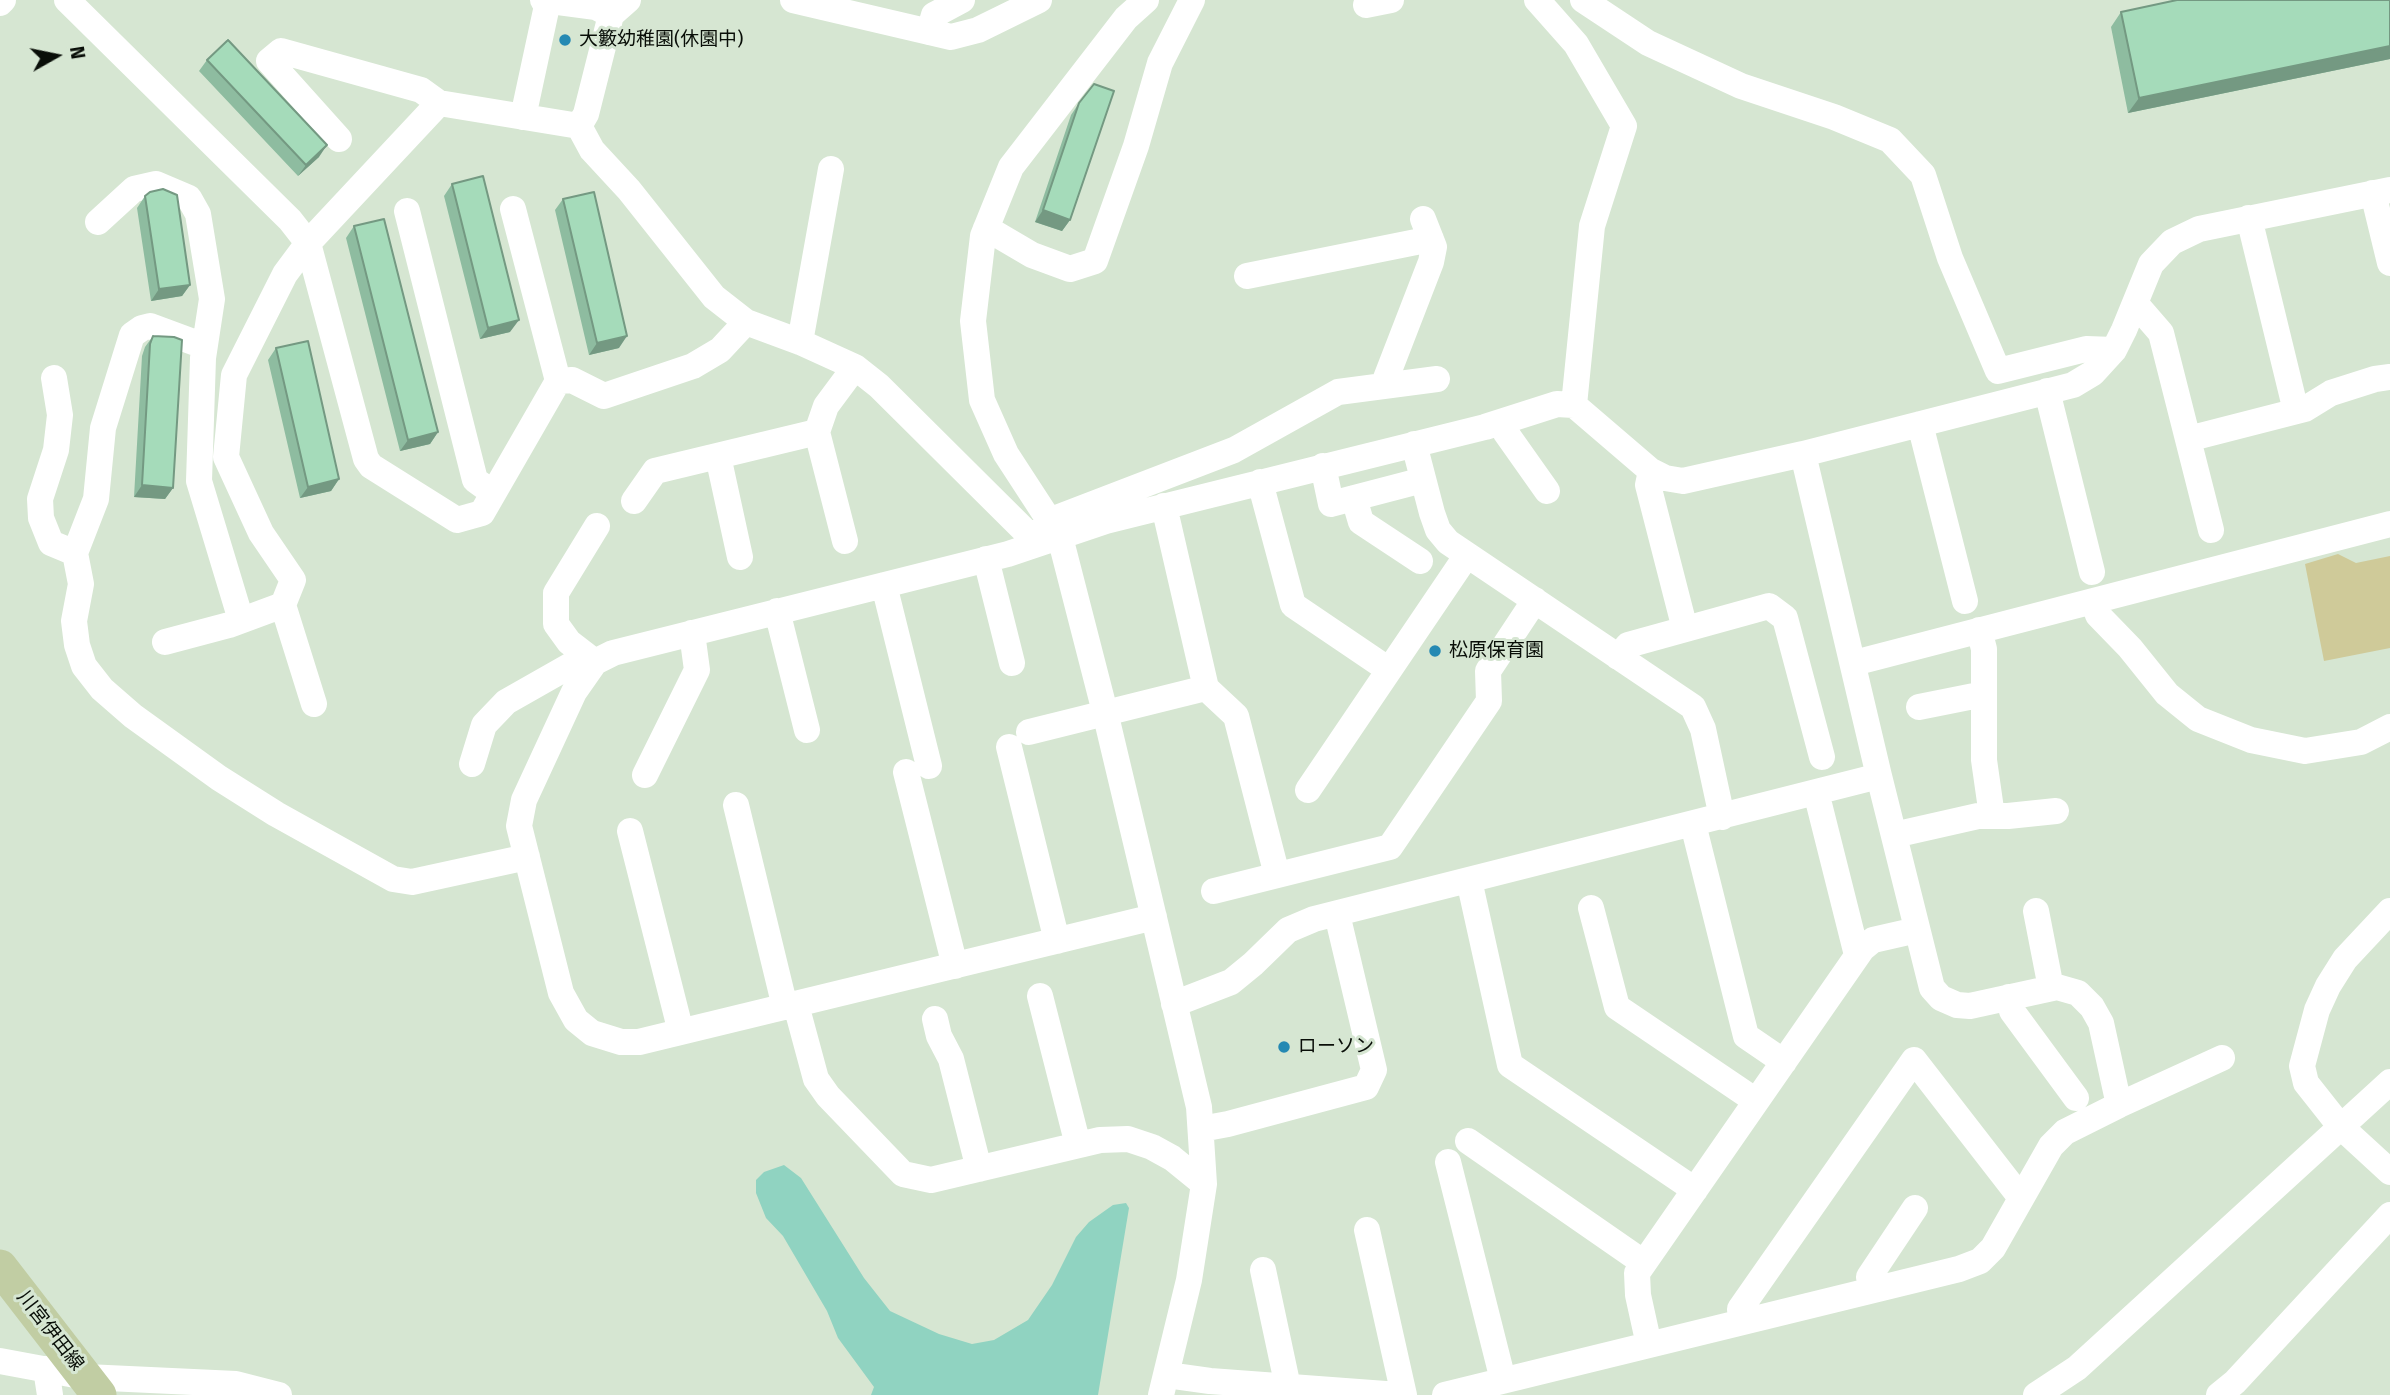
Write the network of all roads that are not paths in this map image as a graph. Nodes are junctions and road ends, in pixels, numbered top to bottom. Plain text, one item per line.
1 (67, 0) edge
2 (543, 0) edge
3 (793, 0) edge
4 (962, 0) edge
5 (1039, 0) edge
6 (1146, 0) edge
7 (1192, 0) edge
8 (1538, 0) edge
9 (1583, 0) edge
10 (548, 1) edge
11 (619, 7) edge
12 (1016, 7) edge
13 (926, 16) edge
14 (439, 103) junction
15 (523, 117) junction
16 (579, 126) junction
17 (339, 139) dead end
18 (831, 169) dead end
19 (2382, 192) edge
20 (513, 209) dead end
21 (407, 211) dead end
22 (2249, 218) junction
23 (98, 222) dead end
24 (986, 228) junction
25 (308, 243) junction
26 (2390, 263) edge
27 (1247, 276) dead end
28 (2135, 303) junction
29 (746, 322) junction
30 (800, 342) junction
31 (204, 346) junction
32 (2114, 350) junction
33 (855, 367) junction
34 (2390, 377) edge
35 (54, 378) dead end
36 (1437, 379) dead end
37 (558, 381) junction
38 (1382, 386) junction
39 (2048, 391) junction
40 (1574, 405) junction
41 (2296, 411) junction
42 (1503, 421) junction
43 (1920, 424) junction
44 (817, 432) junction
45 (2188, 439) junction
46 (1414, 444) junction
47 (1803, 454) junction
48 (718, 456) junction
49 (1323, 466) junction
50 (1651, 471) junction
51 (1423, 480) junction
52 (1260, 482) junction
53 (1547, 491) dead end
54 (493, 493) junction
55 (1354, 498) junction
56 (634, 501) dead end
57 (1164, 506) junction
58 (2390, 524) edge
59 (597, 526) dead end
60 (1054, 529) junction
61 (2211, 530) dead end
62 (845, 541) dead end
63 (75, 553) junction
64 (1467, 555) junction
65 (740, 557) dead end
66 (986, 559) junction
67 (1420, 561) dead end
68 (2092, 572) dead end
69 (884, 585) junction
70 (1535, 600) junction
71 (1965, 601) dead end
72 (2092, 601) junction
73 (283, 605) junction
74 (777, 611) junction
75 (241, 621) junction
76 (1685, 629) junction
77 (1979, 630) junction
78 (692, 633) junction
79 (165, 642) dead end
80 (1618, 657) junction
81 (591, 659) junction
82 (1012, 663) dead end
83 (1854, 663) junction
84 (1389, 670) junction
85 (1206, 688) junction
86 (1984, 694) junction
87 (314, 704) dead end
88 (1919, 707) dead end
89 (1105, 712) junction
90 (2390, 727) edge
91 (807, 730) dead end
92 (1822, 757) dead end
93 (472, 764) dead end
94 (645, 775) dead end
95 (1879, 776) junction
96 (1308, 790) dead end
97 (1816, 792) junction
98 (736, 805) dead end
99 (2056, 811) dead end
100 (1992, 816) junction
101 (1722, 817) junction
102 (1693, 824) junction
103 (630, 831) dead end
104 (1894, 835) junction
105 (527, 857) junction
106 (1277, 875) junction
107 (1469, 880) junction
108 (1214, 891) dead end
109 (1591, 908) dead end
110 (2036, 911) dead end
111 (2390, 911) edge
112 (1337, 914) junction
113 (1154, 917) junction
114 (1917, 930) junction
115 (1058, 941) junction
116 (1857, 956) junction
117 (955, 966) junction
118 (2051, 988) junction
119 (1040, 996) dead end
120 (2009, 997) junction
121 (1174, 1004) junction
122 (791, 1006) junction
123 (936, 1019) dead end
124 (681, 1032) junction
125 (2222, 1058) dead end
126 (1784, 1062) junction
127 (2390, 1082) edge
128 (2076, 1098) dead end
129 (1756, 1101) junction
130 (2119, 1105) junction
131 (2340, 1126) junction
132 (1201, 1129) junction
133 (1468, 1141) dead end
134 (1078, 1145) junction
135 (1448, 1162) dead end
136 (979, 1169) junction
137 (2390, 1172) edge
138 (1204, 1184) junction
139 (1695, 1190) junction
140 (2021, 1198) junction
141 (1915, 1208) dead end
142 (2390, 1215) edge
143 (1367, 1230) dead end
144 (1644, 1263) junction
145 (0, 1267) edge
146 (1263, 1270) dead end
147 (1872, 1290) junction
148 (1741, 1322) junction
149 (1649, 1345) junction
150 (0, 1361) edge
151 (1503, 1380) junction
152 (48, 1382) edge
153 (1164, 1385) edge
154 (92, 1386) edge
155 (1288, 1387) junction
156 (279, 1395) edge
157 (1402, 1395) edge
158 (1445, 1395) edge
159 (2036, 1395) edge
160 (2219, 1395) edge

1 - 25 street
2 - 10 street
3 - 13 street
4 - 13 street
5 - 12 street
6 - 24 street
7 - 24 street
8 - 40 street
9 - 32 street
10 - 11 street
10 - 15 street
11 - 16 street
12 - 13 street
14 - 15 street
14 - 17 street
14 - 25 street
15 - 16 street
16 - 29 street
18 - 30 street
19 - 22 street
19 - 26 street
20 - 37 street
21 - 54 street
22 - 28 street
22 - 41 street
23 - 31 street
24 - 60 street
25 - 54 street
25 - 73 street
27 - 38 street
28 - 32 street
28 - 45 street
29 - 30 street
29 - 37 street
30 - 33 street
31 - 63 street
31 - 75 street
32 - 39 street
33 - 44 street
33 - 60 street
34 - 41 street
35 - 63 street
36 - 38 street
37 - 54 street
38 - 60 street
39 - 43 street
39 - 68 street
40 - 42 street
40 - 50 street
41 - 45 street
42 - 46 street
42 - 53 street
43 - 47 street
43 - 71 street
44 - 48 street
44 - 62 street
45 - 61 street
46 - 49 street
46 - 51 street
47 - 50 street
47 - 83 street
48 - 56 street
48 - 65 street
49 - 52 street
49 - 55 street
50 - 76 street
51 - 55 street
51 - 64 street
52 - 57 street
52 - 84 street
55 - 67 street
57 - 60 street
57 - 85 street
58 - 72 street
59 - 81 street
60 - 66 street
60 - 89 street
63 - 105 street
64 - 70 street
64 - 84 street
66 - 69 street
66 - 82 street
69 - 74 street
69 - 117 street
70 - 80 street
70 - 106 street
72 - 77 street
72 - 90 street
73 - 75 street
73 - 87 street
74 - 78 street
74 - 91 street
75 - 79 street
76 - 80 street
76 - 92 street
77 - 83 street
77 - 86 street
78 - 81 street
78 - 94 street
80 - 101 street
81 - 93 street
81 - 105 street
83 - 95 street
84 - 96 street
85 - 89 street
85 - 106 street
86 - 88 street
86 - 100 street
89 - 113 street
89 - 115 street
95 - 97 street
95 - 104 street
97 - 101 street
97 - 116 street
98 - 122 street
99 - 100 street
100 - 104 street
101 - 102 street
102 - 107 street
102 - 126 street
103 - 124 street
104 - 114 street
105 - 124 street
106 - 108 street
107 - 112 street
107 - 139 street
109 - 129 street
110 - 118 street
111 - 131 street
112 - 121 street
112 - 132 street
113 - 115 street
113 - 121 street
114 - 116 street
114 - 120 street
115 - 117 street
116 - 126 street
117 - 122 street
118 - 120 street
118 - 130 street
119 - 134 street
120 - 128 street
121 - 132 street
122 - 124 street
122 - 136 street
123 - 136 street
125 - 130 street
126 - 129 street
127 - 131 street
129 - 139 street
130 - 140 street
131 - 137 street
131 - 159 street
132 - 138 street
133 - 144 street
134 - 136 street
134 - 138 street
135 - 151 street
138 - 153 street
139 - 144 street
140 - 147 street
140 - 148 street
141 - 147 street
142 - 160 street
143 - 157 street
144 - 149 street
145 - 154 main road, 川宮伊田線
146 - 155 street
147 - 148 street
148 - 149 street
149 - 151 street
150 - 152 street
151 - 158 street
152 - 154 street
153 - 155 street
154 - 156 street
155 - 157 street

